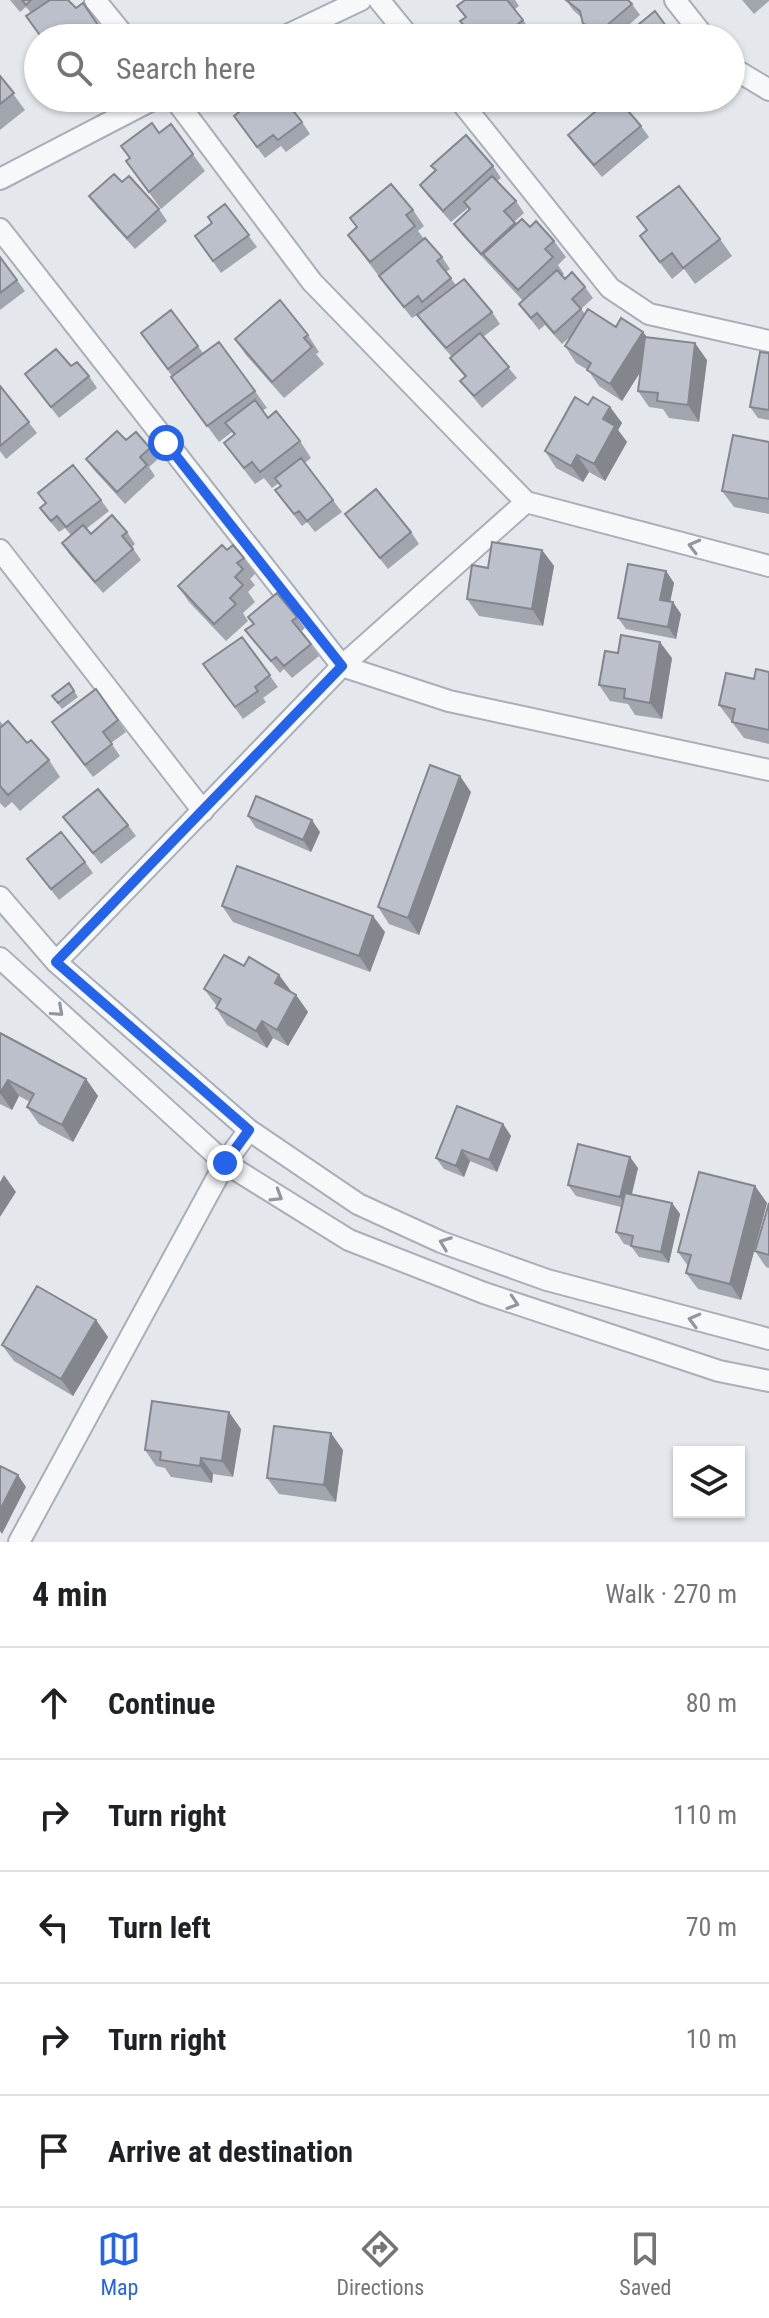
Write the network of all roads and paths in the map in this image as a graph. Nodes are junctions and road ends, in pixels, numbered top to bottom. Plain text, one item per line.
1 (95, 0) edge
2 (361, 0) edge
3 (379, 0) edge
4 (675, 0) edge
5 (115, 24) edge
6 (310, 24) edge
7 (399, 24) edge
8 (694, 24) edge
9 (745, 75) edge
10 (769, 90) edge
11 (129, 112) edge
12 (184, 112) edge
13 (469, 112) edge
14 (0, 179) edge
15 (0, 229) edge
16 (769, 341) edge
17 (526, 502) junction
18 (0, 550) edge
19 (769, 566) edge
20 (342, 666) junction
21 (769, 770) edge
22 (203, 811) junction
23 (0, 897) edge
24 (0, 958) edge
25 (56, 962) junction
26 (249, 1130) junction
27 (225, 1163) junction
28 (769, 1339) edge
29 (769, 1381) edge
30 (19, 1542) edge

1 - 5 street
2 - 6 street
3 - 7 street
4 - 8 street
9 - 10 street
11 - 14 street
12 - 17 street
13 - 16 street
15 - 20 street
19 -> 17 street
17 - 20 street
18 - 22 street
20 - 21 street
20 - 22 street
22 - 25 street
23 - 25 street
24 -> 27 street
25 - 26 street
26 - 27 street
28 -> 26 street
27 -> 29 street
27 - 30 street

